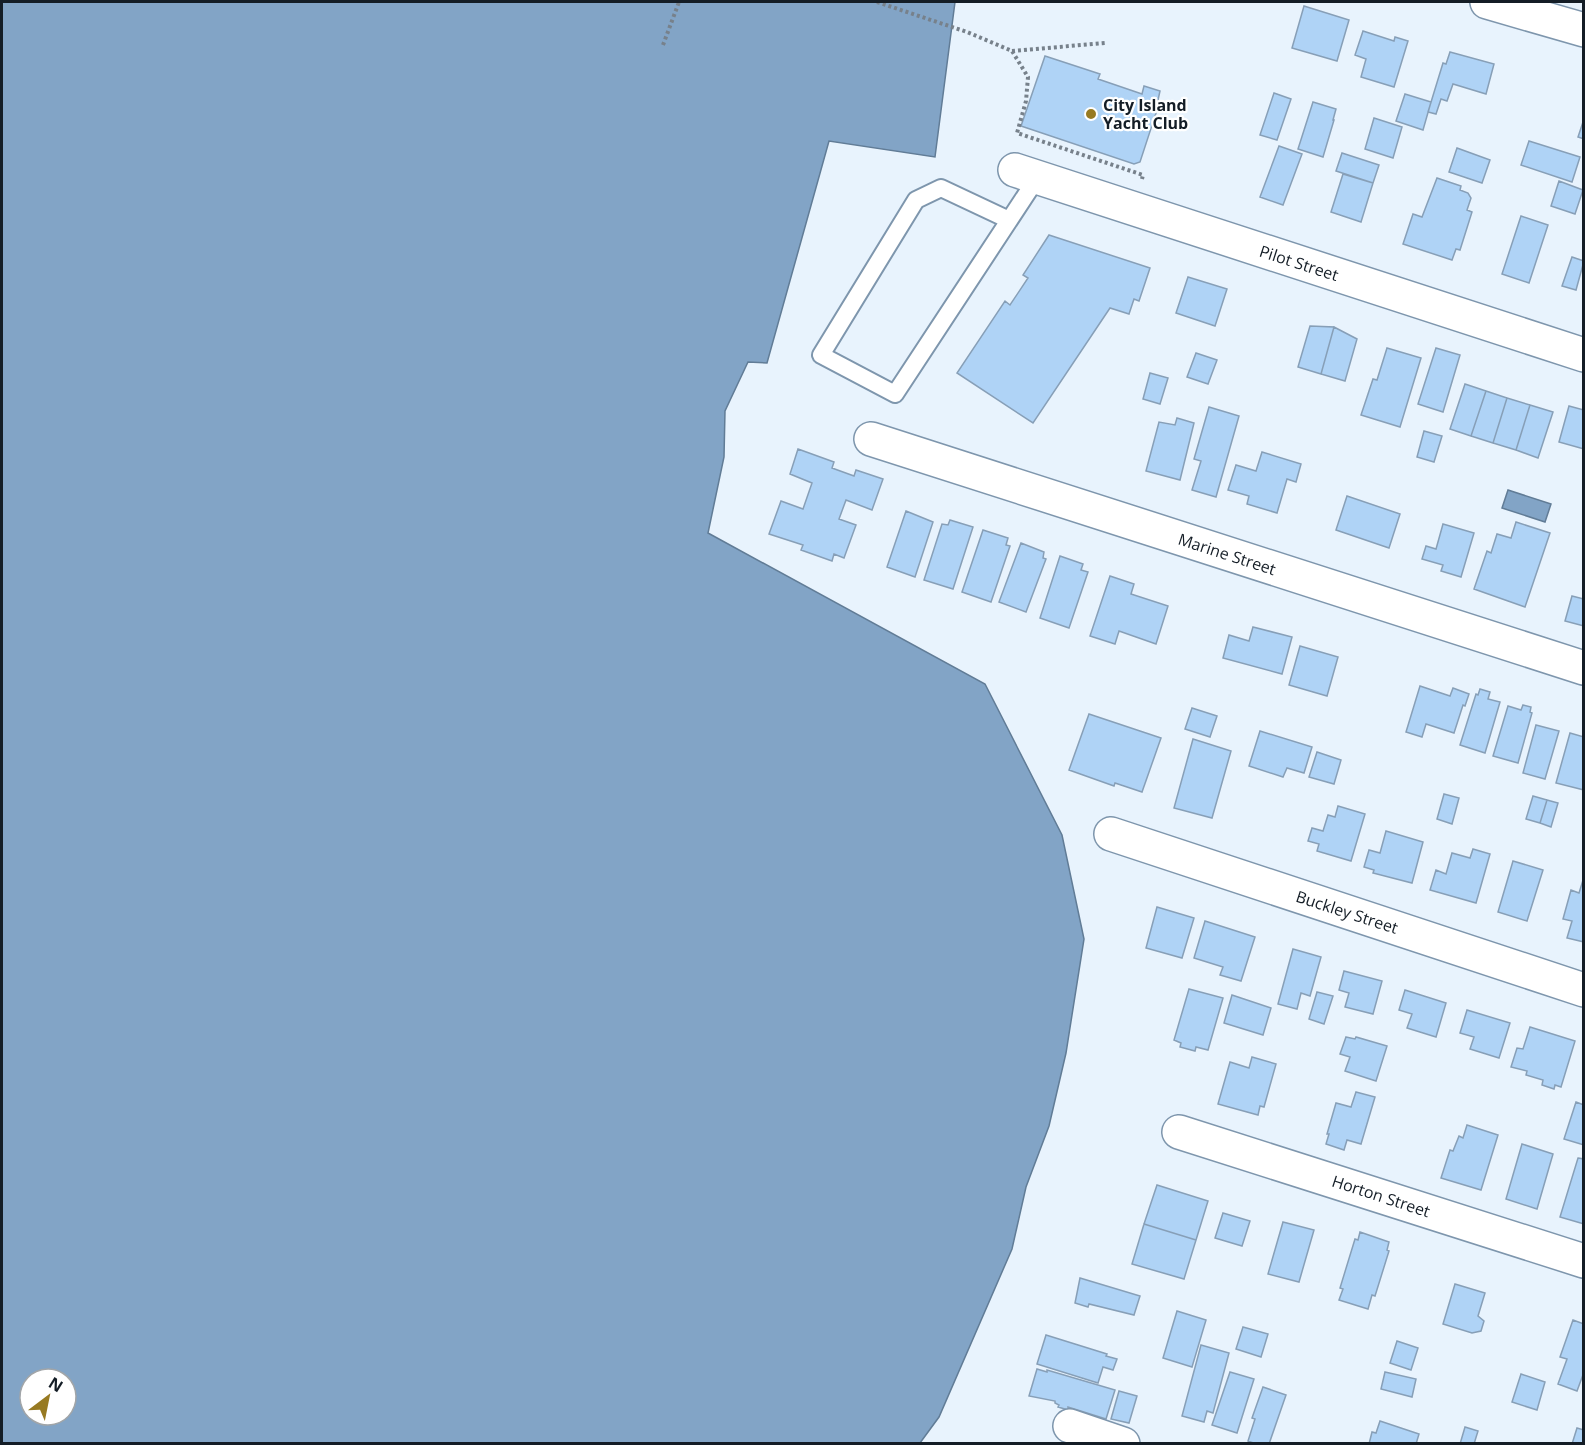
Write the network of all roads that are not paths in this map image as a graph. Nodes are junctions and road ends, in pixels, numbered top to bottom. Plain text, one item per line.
1 (1487, 2) edge
2 (1584, 30) edge
3 (1026, 174) joint
4 (1009, 220) junction
5 (1584, 355) edge
6 (871, 439) dead end
7 (1584, 668) edge
8 (1111, 834) dead end
9 (1584, 990) edge
10 (1179, 1132) dead end
11 (1584, 1261) edge
12 (1070, 1426) dead end
13 (1123, 1443) edge

1 - 2 street
3 - 4 lane
3 - 5 street, Pilot Street
4 - 4 lane
6 - 7 street, Marine Street
8 - 9 street, Buckley Street
10 - 11 street, Horton Street
12 - 13 street

